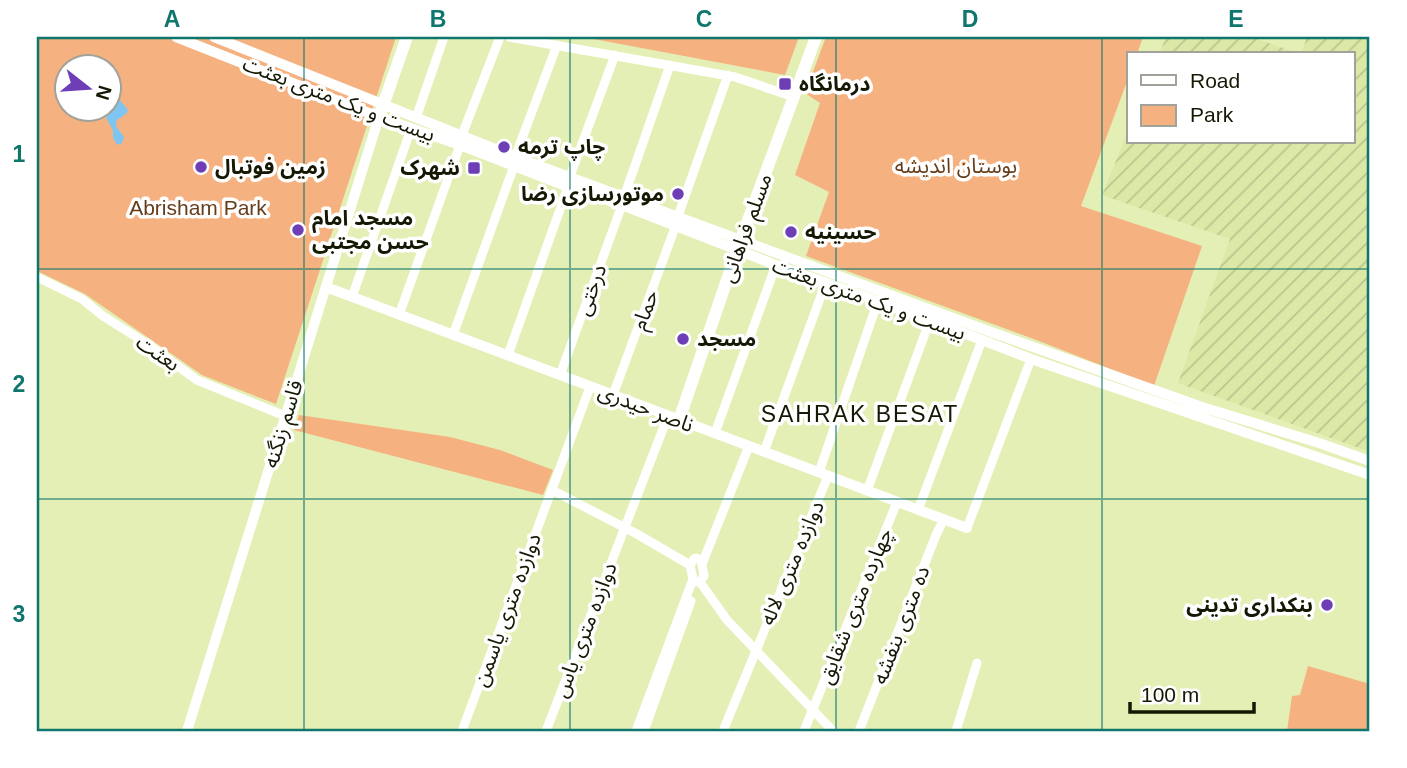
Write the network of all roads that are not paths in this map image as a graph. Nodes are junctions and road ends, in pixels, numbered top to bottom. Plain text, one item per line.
1 (176, 37) edge
2 (214, 37) edge
3 (407, 37) edge
4 (444, 37) edge
5 (500, 37) edge
6 (509, 37) edge
7 (816, 37) edge
8 (557, 45) junction
9 (615, 55) junction
10 (670, 65) junction
11 (728, 75) junction
12 (794, 97) junction
13 (381, 111) junction
14 (414, 123) junction
15 (461, 140) junction
16 (514, 161) junction
17 (569, 182) junction
18 (623, 201) junction
19 (677, 221) junction
20 (739, 245) junction
21 (776, 265) junction
22 (37, 277) edge
23 (826, 282) junction
24 (326, 287) junction
25 (352, 297) junction
26 (878, 301) junction
27 (399, 315) junction
28 (930, 320) junction
29 (453, 335) junction
30 (982, 340) junction
31 (508, 355) junction
32 (1031, 359) junction
33 (560, 375) junction
34 (590, 387) junction
35 (613, 395) junction
36 (285, 416) junction
37 (673, 418) junction
38 (715, 433) junction
39 (749, 446) junction
40 (764, 452) junction
41 (1370, 461) edge
42 (823, 474) junction
43 (1370, 475) edge
44 (552, 490) junction
45 (867, 491) junction
46 (897, 502) junction
47 (918, 510) junction
48 (944, 519) junction
49 (624, 528) junction
50 (967, 528) joint
51 (690, 565) junction
52 (702, 565) junction
53 (697, 581) junction
54 (755, 649) junction
55 (977, 663) dead end
56 (812, 709) junction
57 (187, 731) edge
58 (462, 731) edge
59 (546, 731) edge
60 (636, 731) edge
61 (644, 731) edge
62 (723, 731) edge
63 (804, 731) edge
64 (833, 731) edge
65 (859, 731) edge
66 (956, 731) edge

1 - 13 street, بیست و یک متری بعثت
2 - 13 street, بیست و یک متری بعثت
3 - 13 main road
4 - 14 street
5 - 15 street
6 - 8 street
7 - 12 main road, مسلم فراهانی
8 - 9 street
8 - 16 street
9 - 10 street
9 - 17 street
10 - 11 street
10 - 18 street, درختی
11 - 12 street
11 - 19 street, حمام
12 - 20 main road, مسلم فراهانی
13 - 14 street, بیست و یک متری بعثت
13 - 24 street, قاسم زنگنه
14 - 15 street, بیست و یک متری بعثت
14 - 25 street
15 - 16 street, بیست و یک متری بعثت
15 - 27 street
16 - 17 street, بیست و یک متری بعثت
16 - 29 street
17 - 18 street, بیست و یک متری بعثت
17 - 31 street
18 - 19 street, بیست و یک متری بعثت
18 - 33 street, درختی
19 - 20 street, بیست و یک متری بعثت
19 - 35 street, حمام
20 - 21 street, بیست و یک متری بعثت
20 - 37 main road, مسلم فراهانی
20 - 41 street, بیست و یک متری بعثت
21 - 23 street, بیست و یک متری بعثت
21 - 38 street
22 - 36 street, بعثت
23 - 26 street, بیست و یک متری بعثت
23 - 40 street
24 - 25 street, ناصر حیدری
24 - 36 street, قاسم زنگنه
25 - 27 street, ناصر حیدری
26 - 28 street, بیست و یک متری بعثت
26 - 42 street, دوازده متری لاله
27 - 29 street, ناصر حیدری
28 - 30 street, بیست و یک متری بعثت
28 - 45 street
29 - 31 street, ناصر حیدری
30 - 32 street, بیست و یک متری بعثت
30 - 47 street
31 - 33 street, ناصر حیدری
32 - 43 street, بیست و یک متری بعثت
32 - 50 street
33 - 34 street, ناصر حیدری
34 - 35 street, ناصر حیدری
34 - 44 street, دوازده متری یاسمن
35 - 37 street, ناصر حیدری
36 - 57 street, قاسم زنگنه
37 - 38 street, ناصر حیدری
37 - 49 street, دوازده متری یاس
38 - 39 street, ناصر حیدری
39 - 40 street, ناصر حیدری
39 - 52 street
40 - 42 street, ناصر حیدری
42 - 45 street, ناصر حیدری
42 - 54 street, دوازده متری لاله
44 - 49 street
44 - 58 street, دوازده متری یاسمن
45 - 46 street, ناصر حیدری
46 - 47 street, ناصر حیدری
46 - 56 street, چهارده متری شقایق
47 - 48 street, ناصر حیدری
48 - 50 street, ناصر حیدری
48 - 65 street, ده متری بنفشه
49 - 51 street
49 - 59 street, دوازده متری یاس
51 - 52 street
51 - 53 street
52 - 53 street
53 - 54 street
53 - 60 street
53 - 61 street
54 - 56 street
54 - 62 street, دوازده متری لاله
55 - 66 street
56 - 63 street, چهارده متری شقایق
56 - 64 street

